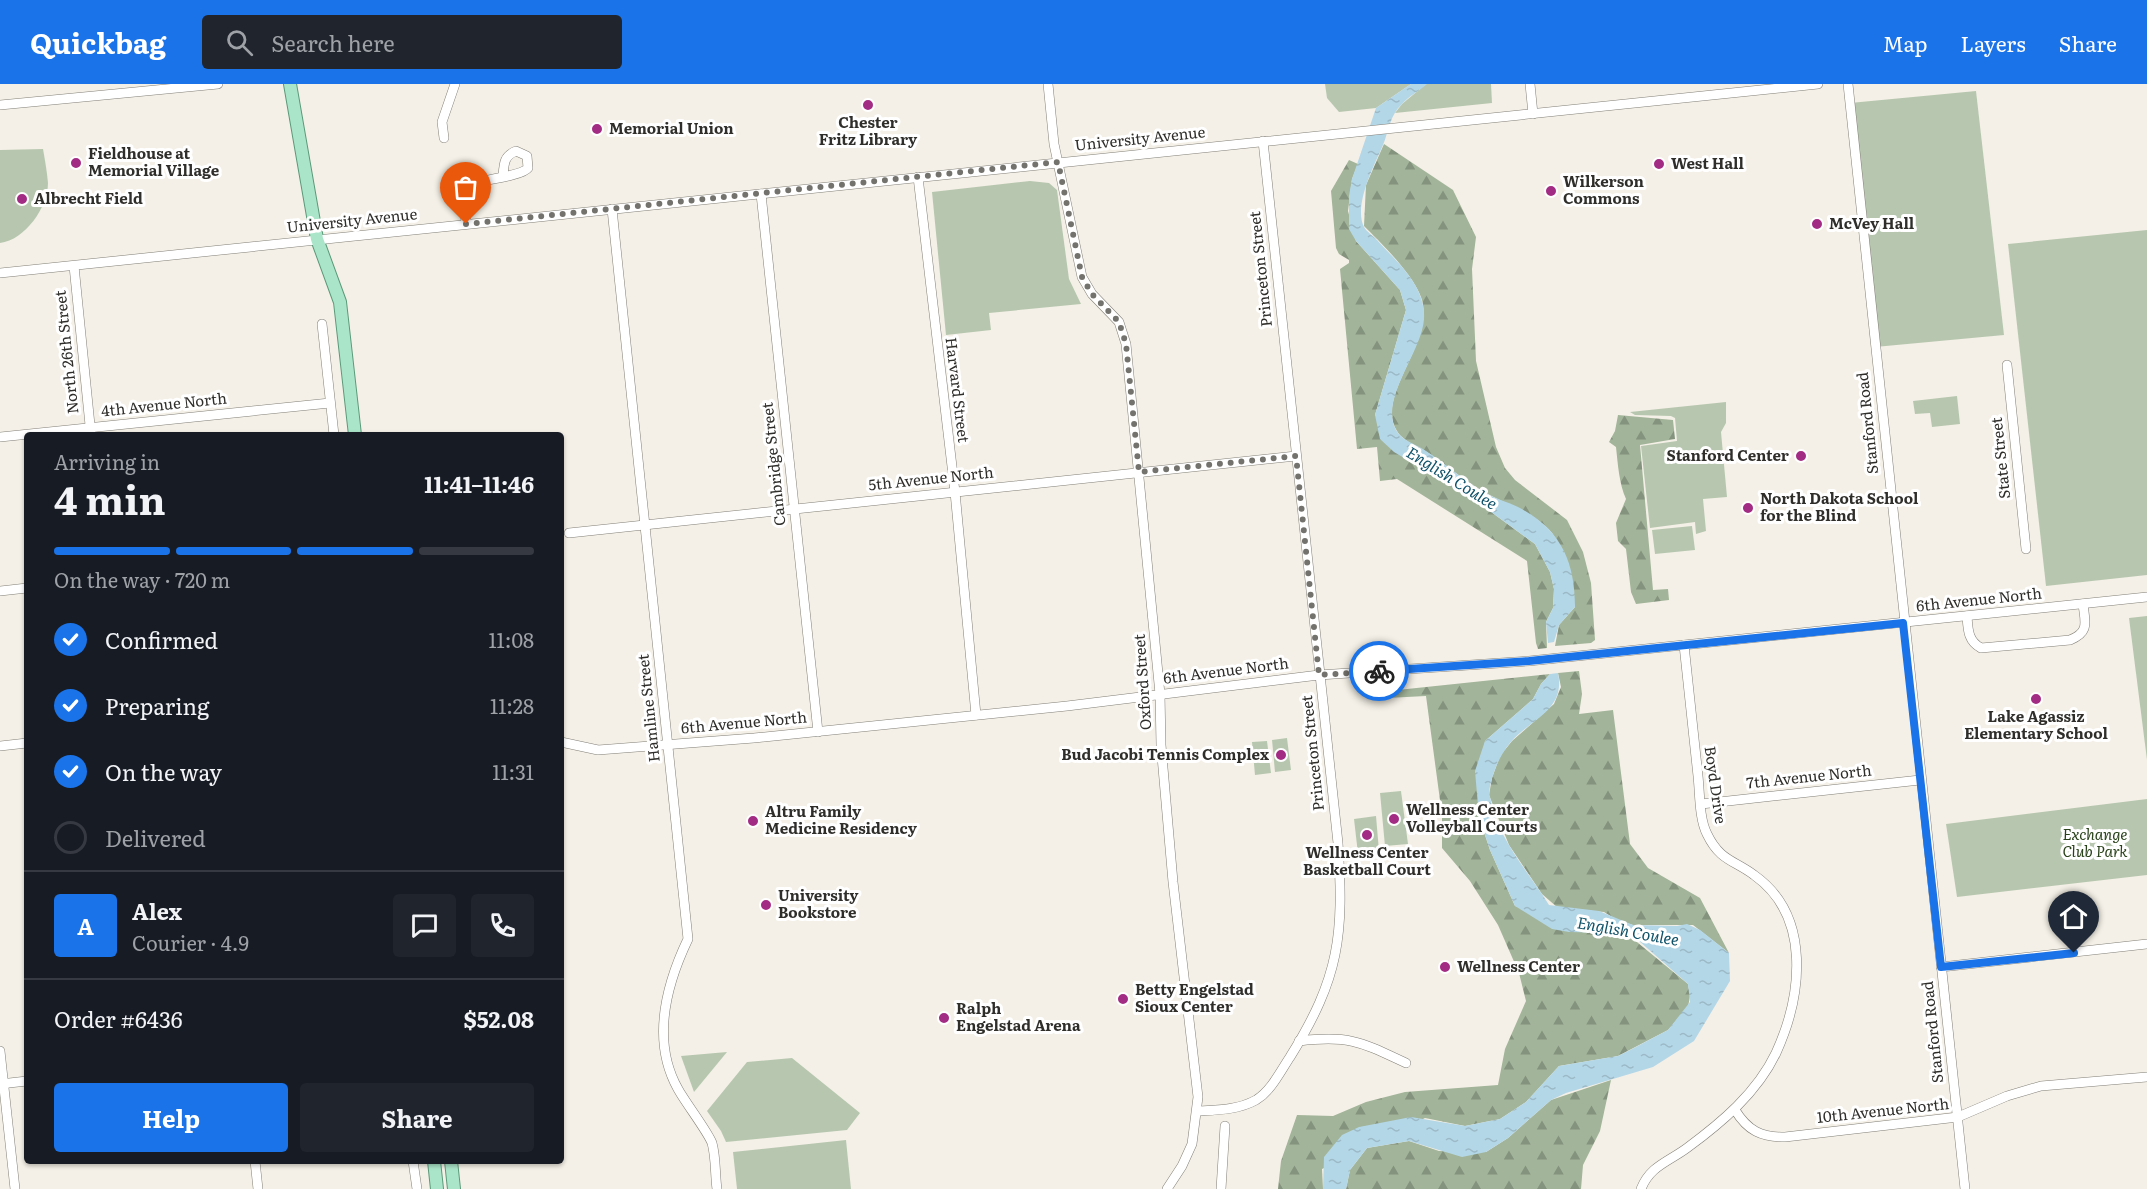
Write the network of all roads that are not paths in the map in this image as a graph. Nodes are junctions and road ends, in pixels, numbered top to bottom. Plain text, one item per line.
1 (218, 84) edge
2 (290, 84) edge
3 (455, 84) edge
4 (1048, 84) edge
5 (1530, 84) edge
6 (1818, 84) edge
7 (1848, 84) edge
8 (1789, 86) edge
9 (0, 105) edge
10 (1533, 114) junction
11 (444, 138) dead end
12 (1263, 141) junction
13 (1058, 162) junction
14 (503, 176) dead end
15 (918, 177) junction
16 (761, 194) junction
17 (612, 209) junction
18 (466, 224) junction
19 (317, 239) junction
20 (74, 266) junction
21 (0, 273) edge
22 (322, 324) dead end
23 (2007, 365) dead end
24 (330, 403) junction
25 (90, 431) edge
26 (75, 432) edge
27 (334, 432) edge
28 (355, 432) edge
29 (24, 435) edge
30 (0, 437) edge
31 (1296, 456) junction
32 (1139, 472) junction
33 (956, 492) junction
34 (794, 508) junction
35 (645, 523) junction
36 (569, 533) dead end
37 (2026, 549) dead end
38 (24, 588) edge
39 (0, 591) edge
40 (2147, 597) edge
41 (2083, 604) junction
42 (1967, 616) junction
43 (1903, 623) junction
44 (1684, 645) junction
45 (1319, 675) junction
46 (1160, 694) junction
47 (976, 715) junction
48 (818, 732) junction
49 (564, 743) edge
50 (24, 744) edge
51 (668, 745) junction
52 (0, 746) edge
53 (1920, 780) junction
54 (1701, 804) junction
55 (2147, 944) edge
56 (1941, 967) junction
57 (1299, 1041) junction
58 (0, 1051) edge
59 (1406, 1063) dead end
60 (2147, 1077) edge
61 (24, 1081) edge
62 (2, 1084) edge
63 (1735, 1110) junction
64 (1198, 1111) junction
65 (1958, 1118) junction
66 (1225, 1126) dead end
67 (255, 1164) edge
68 (414, 1164) edge
69 (434, 1164) edge
70 (451, 1164) edge
71 (1172, 1187) edge
72 (15, 1189) edge
73 (258, 1189) edge
74 (417, 1189) edge
75 (437, 1189) edge
76 (454, 1189) edge
77 (717, 1189) edge
78 (1221, 1189) edge
79 (1641, 1189) edge
80 (1965, 1189) edge

1 - 9 street
2 - 19 main road
3 - 11 street
4 - 13 street, Oxford Street
5 - 10 street
6 - 8 street, University Avenue
7 - 43 street, Stanford Road
8 - 10 street, University Avenue
10 - 12 street, University Avenue
12 - 13 street, University Avenue
12 - 31 street, Princeton Street
13 - 15 street, University Avenue
13 - 32 street, Oxford Street
14 - 18 street
15 - 16 street, University Avenue
15 - 33 street, Harvard Street
16 - 17 street, University Avenue
16 - 34 street, Cambridge Street
17 - 18 street, University Avenue
17 - 35 street, Hamline Street
18 - 19 street, University Avenue
19 - 20 street, University Avenue
19 - 28 main road
20 - 21 street, University Avenue
20 - 25 street, North 26th Street
22 - 24 street
23 - 37 street, State Street
24 - 25 street, 4th Avenue North
24 - 27 street
25 - 26 street, 4th Avenue North
29 - 30 street, 4th Avenue North
31 - 32 street, 5th Avenue North
31 - 45 street, Princeton Street
32 - 33 street, 5th Avenue North
32 - 46 street, Oxford Street
33 - 34 street, 5th Avenue North
33 - 47 street, Harvard Street
34 - 35 street, 5th Avenue North
34 - 48 street, Cambridge Street
35 - 36 street, 5th Avenue North
35 - 51 street, Hamline Street
38 - 39 street
40 - 41 street, 6th Avenue North
41 - 42 street, 6th Avenue North
41 - 42 street
42 - 43 street, 6th Avenue North
43 - 44 street, 6th Avenue North
43 - 53 street, Stanford Road
44 - 45 street, 6th Avenue North
44 - 54 street, Boyd Drive
45 - 46 street, 6th Avenue North
45 - 57 street, Princeton Street
46 - 47 street, 6th Avenue North
46 - 64 street, Oxford Street
47 - 48 street, 6th Avenue North
48 - 51 street, 6th Avenue North
49 - 51 street, 6th Avenue North
50 - 52 street
51 - 77 street, Hamline Street
53 - 54 street, 7th Avenue North
53 - 56 street, Stanford Road
54 - 63 street, Boyd Drive
55 - 56 street
56 - 65 street, Stanford Road
57 - 59 street
57 - 64 street, Princeton Street
58 - 62 street
60 - 65 street, 10th Avenue North
61 - 62 street
62 - 72 street
63 - 65 street, 10th Avenue North
63 - 79 street, Boyd Drive
64 - 71 street, Oxford Street
65 - 80 street, Stanford Road
66 - 78 street
67 - 73 street
68 - 74 street
69 - 75 main road
70 - 76 main road

